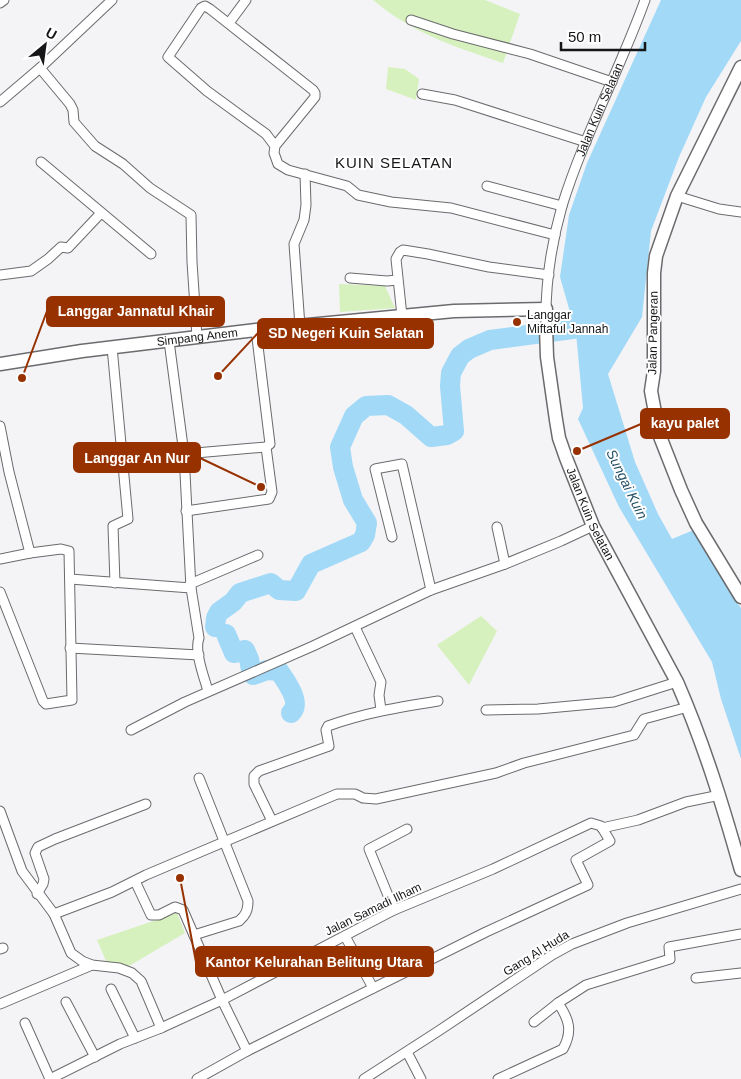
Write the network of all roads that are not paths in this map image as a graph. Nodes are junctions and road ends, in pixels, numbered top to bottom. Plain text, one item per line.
1 (4, 0) edge
2 (112, 0) edge
3 (246, 0) edge
4 (645, 0) edge
5 (0, 3) edge
6 (411, 20) dead end
7 (230, 23) junction
8 (741, 67) edge
9 (40, 68) junction
10 (612, 82) junction
11 (422, 94) dead end
12 (0, 102) edge
13 (586, 142) junction
14 (275, 146) junction
15 (41, 162) dead end
16 (305, 174) junction
17 (487, 186) dead end
18 (676, 196) junction
19 (562, 206) junction
20 (741, 212) edge
21 (101, 213) junction
22 (555, 235) junction
23 (151, 254) dead end
24 (0, 275) edge
25 (549, 275) junction
26 (350, 278) dead end
27 (397, 280) junction
28 (546, 309) junction
29 (402, 316) junction
30 (300, 326) junction
31 (546, 327) joint
32 (256, 330) junction
33 (197, 338) junction
34 (169, 341) junction
35 (112, 347) junction
36 (0, 364) edge
37 (0, 426) edge
38 (266, 447) junction
39 (184, 454) junction
40 (186, 511) junction
41 (497, 526) dead end
42 (593, 526) junction
43 (392, 537) dead end
44 (30, 553) junction
45 (258, 556) dead end
46 (0, 560) edge
47 (505, 564) junction
48 (70, 580) junction
49 (737, 582) edge
50 (115, 583) junction
51 (191, 586) junction
52 (431, 590) junction
53 (0, 592) edge
54 (741, 597) edge
55 (355, 627) junction
56 (70, 648) junction
57 (199, 655) junction
58 (677, 682) junction
59 (208, 691) junction
60 (438, 701) dead end
61 (688, 707) junction
62 (381, 710) junction
63 (486, 710) dead end
64 (131, 730) dead end
65 (199, 778) dead end
66 (720, 795) junction
67 (146, 804) dead end
68 (0, 811) edge
69 (272, 822) junction
70 (602, 828) junction
71 (407, 829) dead end
72 (224, 842) junction
73 (741, 870) edge
74 (135, 881) junction
75 (741, 889) edge
76 (37, 894) junction
77 (394, 910) junction
78 (54, 914) junction
79 (741, 934) edge
80 (194, 935) junction
81 (345, 936) junction
82 (92, 965) junction
83 (741, 973) edge
84 (696, 978) dead end
85 (373, 988) junction
86 (111, 989) dead end
87 (222, 1000) junction
88 (66, 1002) dead end
89 (558, 1003) junction
90 (0, 1004) edge
91 (534, 1022) dead end
92 (26, 1023) dead end
93 (161, 1028) junction
94 (135, 1038) junction
95 (247, 1051) junction
96 (407, 1052) junction
97 (95, 1057) junction
98 (50, 1079) edge
99 (197, 1079) edge
100 (364, 1079) edge
101 (421, 1079) edge
102 (498, 1079) edge

1 - 5 street
2 - 9 street
3 - 7 street
4 - 10 street, Jalan Kuin Selatan
6 - 10 street
7 - 14 street
7 - 14 street
8 - 18 street, Jalan Pangeran
9 - 12 street
9 - 33 street
10 - 13 street, Jalan Kuin Selatan
11 - 13 street
13 - 19 street, Jalan Kuin Selatan
14 - 16 street
15 - 21 street
16 - 22 street
16 - 30 street
17 - 19 street
18 - 20 street
18 - 49 street, Jalan Pangeran
19 - 22 street, Jalan Kuin Selatan
21 - 23 street
21 - 24 street
22 - 25 street, Jalan Kuin Selatan
25 - 27 street
25 - 28 street, Jalan Kuin Selatan
26 - 27 street
27 - 29 street
28 - 29 street, Simpang Anem
28 - 31 street, Jalan Kuin Selatan
29 - 30 street, Simpang Anem
30 - 32 street, Simpang Anem
31 - 42 street, Jalan Kuin Selatan
32 - 33 street, Simpang Anem
32 - 38 street
33 - 34 street, Simpang Anem
34 - 35 street, Simpang Anem
34 - 39 street
35 - 36 street, Simpang Anem
35 - 50 street
37 - 44 street
38 - 39 street
38 - 40 street
39 - 40 street
40 - 51 street
41 - 47 street
42 - 47 street
42 - 58 street, Jalan Kuin Selatan
43 - 52 street
44 - 46 street
44 - 48 street
45 - 51 street
47 - 52 street
48 - 50 street
48 - 56 street
49 - 54 street, Jalan Pangeran
50 - 51 street
51 - 57 street
52 - 55 street
53 - 56 street
55 - 59 street
55 - 62 street
56 - 57 street
57 - 59 street
58 - 61 street, Jalan Kuin Selatan
58 - 63 street
59 - 64 street
60 - 62 street
61 - 66 street, Jalan Kuin Selatan
61 - 69 street
62 - 69 street
65 - 72 street
66 - 70 street, Jalan Samadi Ilham
66 - 73 street, Jalan Kuin Selatan
67 - 76 street
68 - 76 street
69 - 72 street
70 - 77 street, Jalan Samadi Ilham
70 - 85 street
71 - 77 street
72 - 74 street
72 - 80 street
74 - 78 street
74 - 80 street
75 - 96 street, Gang Al Huda
76 - 78 street
77 - 81 street, Jalan Samadi Ilham
78 - 82 street
79 - 89 street
80 - 87 street
81 - 85 street
81 - 87 street, Jalan Samadi Ilham
82 - 90 street
82 - 93 street
83 - 84 street
85 - 95 street
86 - 94 street
87 - 93 street, Jalan Samadi Ilham
87 - 95 street
88 - 97 street
89 - 91 street
89 - 102 street
92 - 98 street
93 - 94 street, Jalan Samadi Ilham
94 - 97 street, Jalan Samadi Ilham
95 - 99 street
96 - 100 street, Gang Al Huda
96 - 101 street
97 - 98 street, Jalan Samadi Ilham

